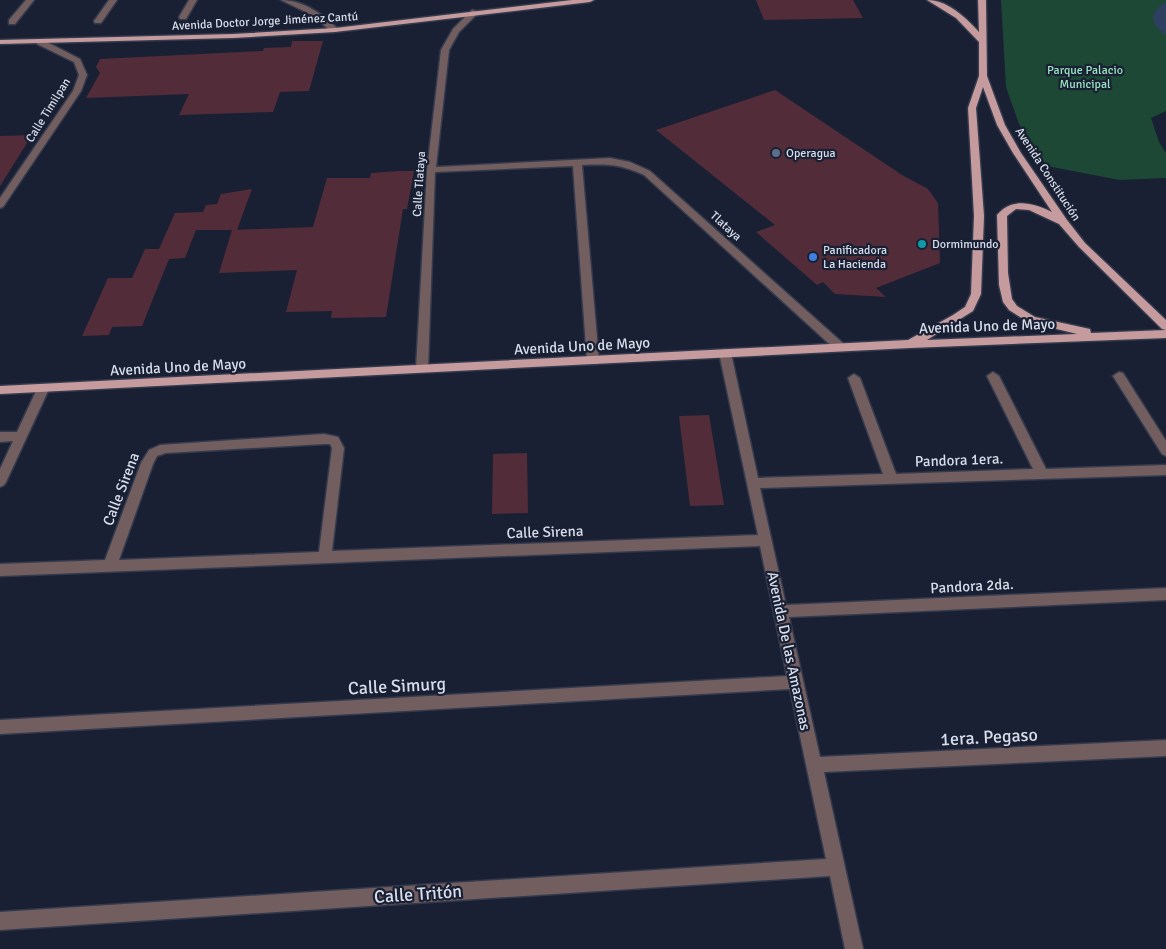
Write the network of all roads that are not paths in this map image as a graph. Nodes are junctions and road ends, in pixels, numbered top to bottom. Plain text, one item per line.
1 (30, 0) edge
2 (113, 0) edge
3 (194, 0) edge
4 (285, 0) edge
5 (590, 0) edge
6 (931, 0) edge
7 (982, 0) edge
8 (475, 12) junction
9 (183, 17) dead end
10 (98, 21) dead end
11 (12, 22) dead end
12 (335, 30) junction
13 (981, 40) junction
14 (0, 42) edge
15 (40, 42) junction
16 (983, 76) junction
17 (577, 162) junction
18 (431, 170) junction
19 (0, 205) edge
20 (1068, 228) junction
21 (1166, 326) edge
22 (1166, 334) edge
23 (1104, 336) junction
24 (910, 344) junction
25 (841, 348) junction
26 (724, 353) junction
27 (593, 361) junction
28 (422, 369) junction
29 (993, 376) dead end
30 (1119, 376) dead end
31 (854, 378) dead end
32 (43, 389) junction
33 (0, 390) edge
34 (0, 436) edge
35 (22, 436) junction
36 (1166, 451) edge
37 (1166, 470) edge
38 (1042, 474) junction
39 (891, 478) junction
40 (0, 482) edge
41 (752, 483) junction
42 (765, 540) junction
43 (326, 556) junction
44 (110, 566) junction
45 (0, 570) edge
46 (1166, 594) edge
47 (780, 611) junction
48 (796, 682) junction
49 (0, 726) edge
50 (1166, 748) edge
51 (814, 765) junction
52 (836, 867) junction
53 (0, 921) edge
54 (854, 949) edge

1 - 11 street
2 - 10 street
3 - 9 street
4 - 12 street
5 - 8 main road, Avenida Doctor Jorge Jiménez Cantú
6 - 13 main road
7 - 13 main road, Avenida Constitución
8 - 12 main road, Avenida Doctor Jorge Jiménez Cantú
8 - 18 street, Calle Tlataya
12 - 15 main road, Avenida Doctor Jorge Jiménez Cantú
13 - 16 main road, Avenida Constitución
14 - 15 main road, Avenida Doctor Jorge Jiménez Cantú
15 - 19 street, Calle Timilpan
16 - 20 main road, Avenida Constitución
16 - 24 main road
17 - 18 street, Tlataya
17 - 25 street, Tlataya
17 - 27 street
18 - 28 street, Calle Tlataya
20 - 21 main road, Avenida Constitución
20 - 23 main road
22 - 23 main road, Avenida Uno de Mayo
23 - 24 main road, Avenida Uno de Mayo
24 - 25 main road, Avenida Uno de Mayo
25 - 26 main road, Avenida Uno de Mayo
26 - 27 main road, Avenida Uno de Mayo
26 - 41 street, Avenida De las Amazonas
27 - 28 main road, Avenida Uno de Mayo
28 - 32 main road, Avenida Uno de Mayo
29 - 38 street
30 - 36 street
31 - 39 street
32 - 33 main road, Avenida Uno de Mayo
32 - 35 street
34 - 35 street
35 - 40 street
37 - 38 street, Pandora 1era.
38 - 39 street, Pandora 1era.
39 - 41 street, Pandora 1era.
41 - 42 street, Avenida De las Amazonas
42 - 43 street, Calle Sirena
42 - 47 street, Avenida De las Amazonas
43 - 44 street, Calle Sirena
43 - 44 street, Calle Sirena
44 - 45 street, Calle Sirena
46 - 47 street, Pandora 2da.
47 - 48 street, Avenida De las Amazonas
48 - 49 street, Calle Simurg
48 - 51 street, Avenida De las Amazonas
50 - 51 street, 1era. Pegaso
51 - 52 street, Avenida De las Amazonas
52 - 53 street, Calle Tritón
52 - 54 street, Avenida De las Amazonas

